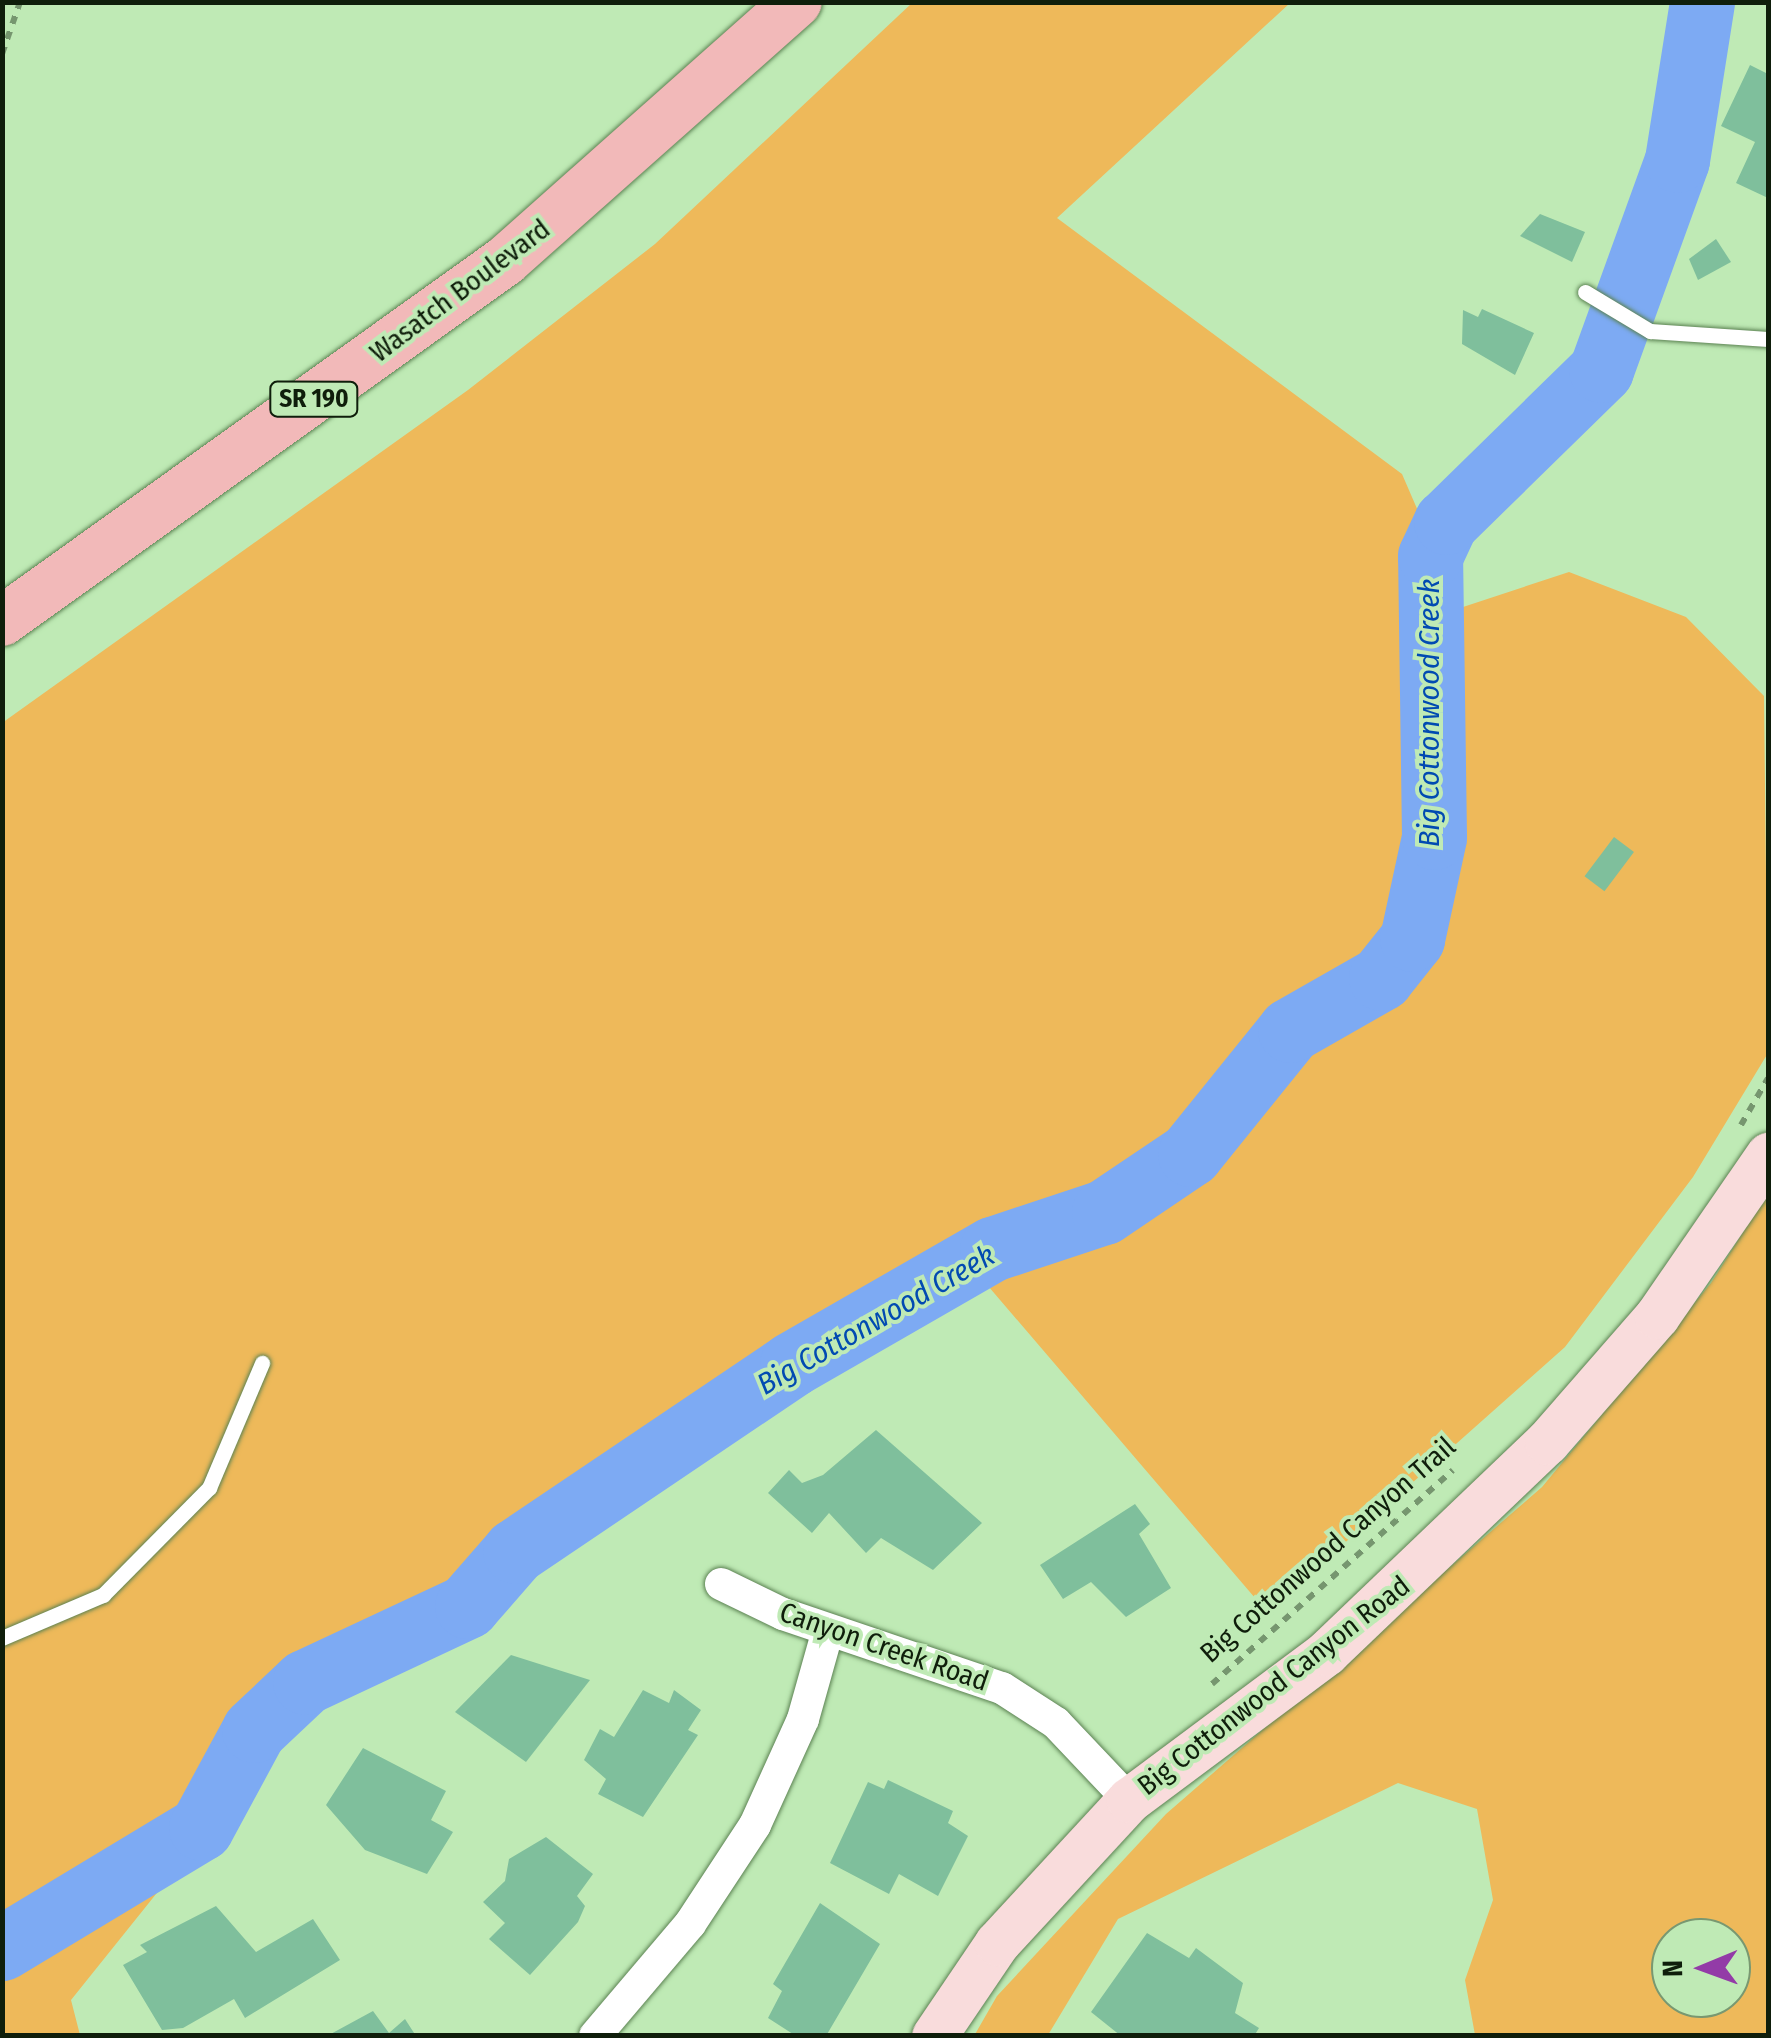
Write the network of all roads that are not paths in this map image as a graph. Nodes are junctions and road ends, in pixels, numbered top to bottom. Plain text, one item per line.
1 (797, 2) edge
2 (1584, 292) dead end
3 (1768, 340) edge
4 (2, 621) edge
5 (1750, 1149) edge
6 (262, 1363) dead end
7 (721, 1584) dead end
8 (828, 1630) junction
9 (2, 1638) edge
10 (1129, 1800) junction
11 (595, 2036) edge
12 (934, 2036) edge

1 - 4 main road, Wasatch Boulevard / SR 190
2 - 3 lane
5 - 10 street, Big Cottonwood Canyon Road
6 - 9 lane
7 - 8 street, Canyon Creek Road
8 - 10 street, Canyon Creek Road
8 - 11 street
10 - 12 street, Big Cottonwood Canyon Road

